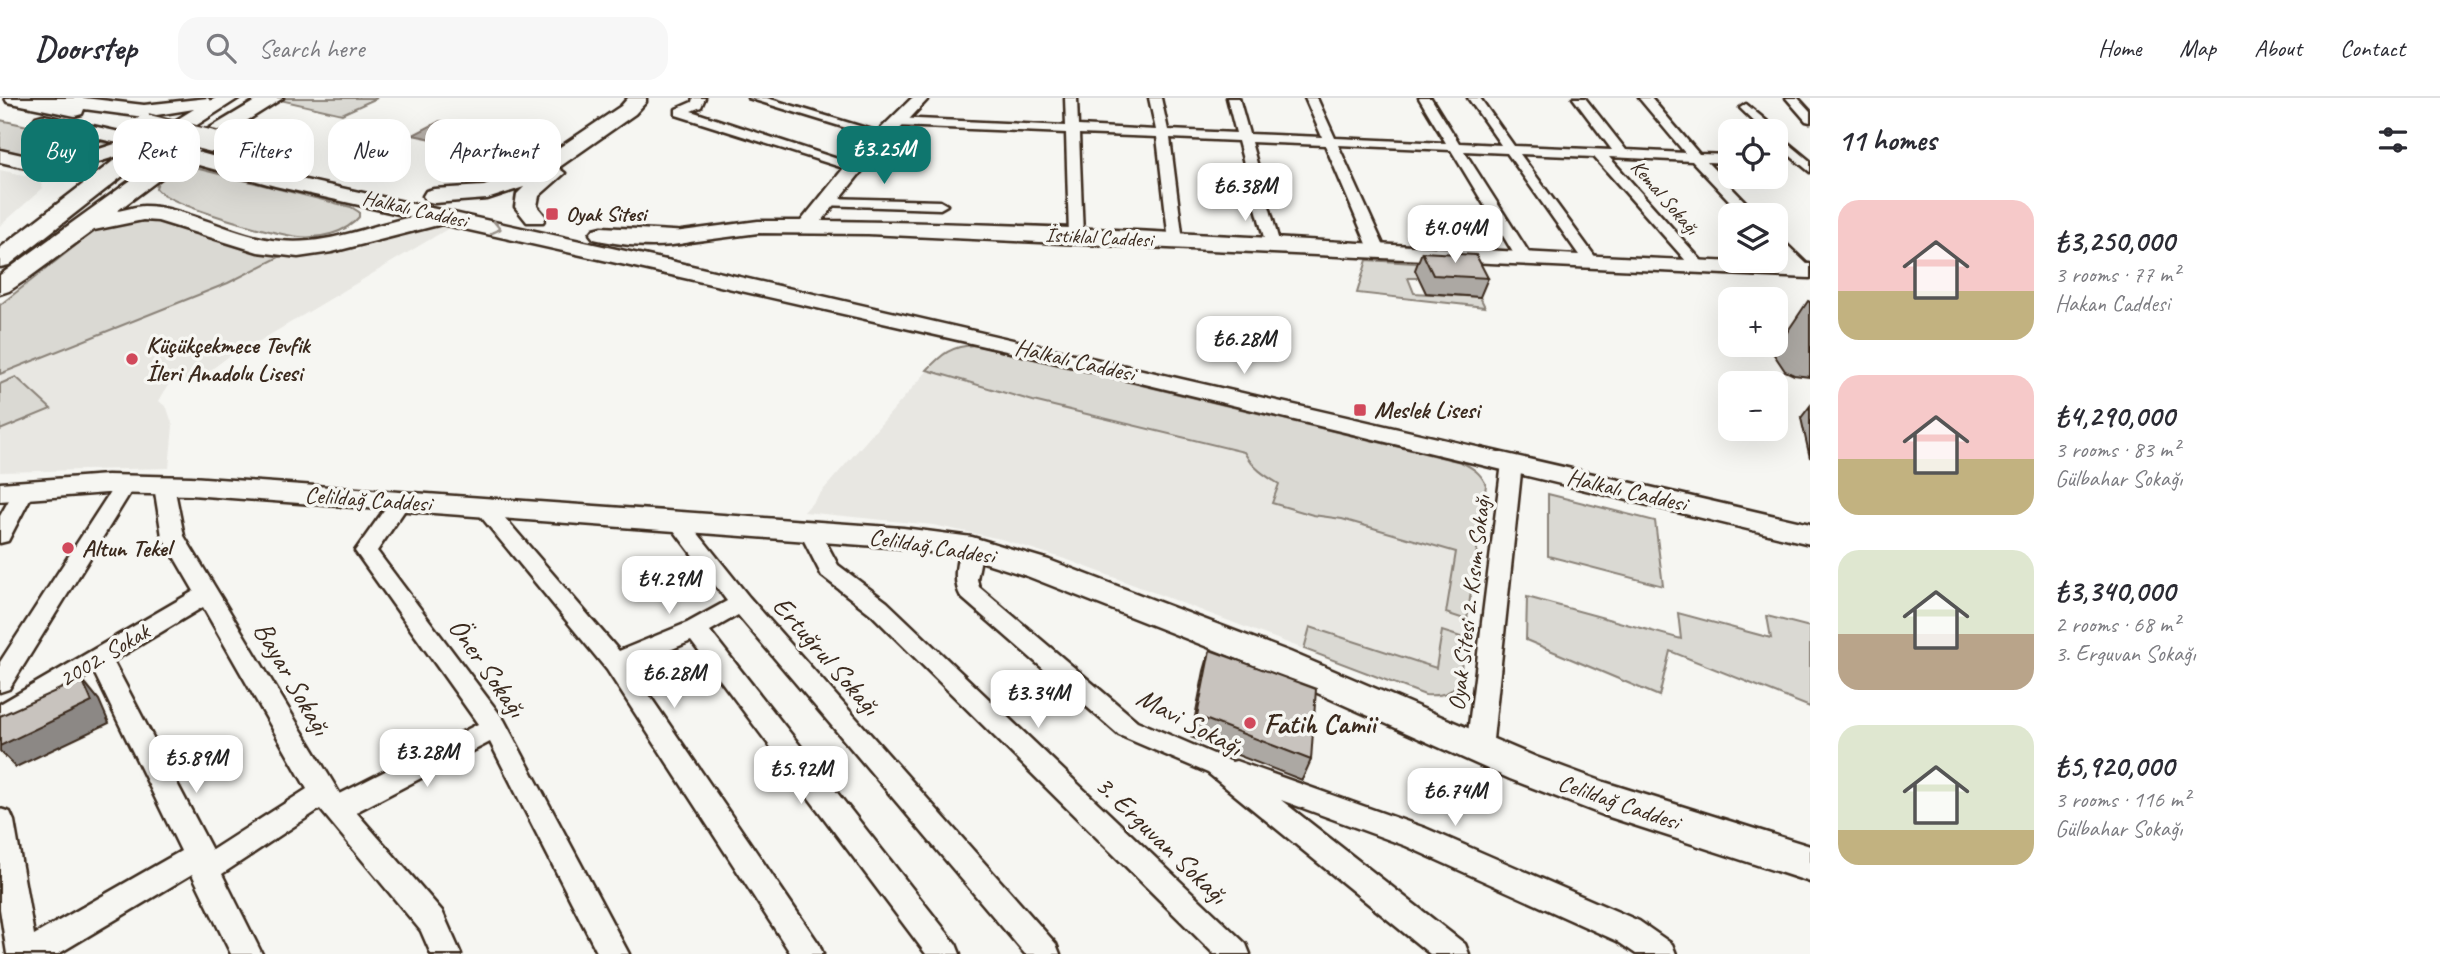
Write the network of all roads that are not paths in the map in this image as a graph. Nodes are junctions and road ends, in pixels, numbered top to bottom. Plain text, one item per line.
1 (14, 98) edge
2 (55, 98) edge
3 (213, 98) edge
4 (230, 98) edge
5 (255, 98) edge
6 (274, 98) edge
7 (637, 98) edge
8 (651, 98) edge
9 (699, 98) edge
10 (754, 98) edge
11 (815, 98) edge
12 (921, 98) edge
13 (1071, 98) edge
14 (1156, 98) edge
15 (1233, 98) edge
16 (1311, 98) edge
17 (1425, 98) edge
18 (1474, 98) edge
19 (1579, 98) edge
20 (1645, 98) edge
21 (1792, 98) edge
22 (1746, 108) dead end
23 (793, 110) junction
24 (0, 111) edge
25 (1810, 117) edge
26 (173, 119) edge
27 (1758, 119) edge
28 (890, 128) junction
29 (1072, 130) junction
30 (1163, 134) junction
31 (1244, 137) junction
32 (113, 139) edge
33 (200, 141) edge
34 (1331, 141) junction
35 (214, 142) edge
36 (1788, 146) edge
37 (1455, 147) junction
38 (113, 148) edge
39 (1510, 150) junction
40 (113, 154) edge
41 (1599, 154) junction
42 (1622, 154) junction
43 (1695, 157) junction
44 (0, 158) edge
45 (1718, 158) edge
46 (200, 159) edge
47 (1788, 162) edge
48 (1808, 164) edge
49 (855, 167) junction
50 (314, 168) edge
51 (142, 182) edge
52 (143, 182) edge
53 (434, 196) junction
54 (365, 198) junction
55 (827, 202) junction
56 (1739, 203) edge
57 (940, 205) dead end
58 (44, 207) junction
59 (535, 217) junction
60 (459, 219) junction
61 (88, 224) junction
62 (807, 227) junction
63 (602, 234) junction
64 (1076, 236) junction
65 (682, 237) junction
66 (0, 240) edge
67 (1176, 241) junction
68 (565, 243) junction
69 (1273, 245) junction
70 (628, 247) junction
71 (1378, 251) junction
72 (1788, 253) edge
73 (659, 256) junction
74 (1525, 259) junction
75 (0, 260) edge
76 (1591, 262) junction
77 (1700, 268) junction
78 (1807, 271) edge
79 (0, 285) edge
80 (1512, 463) junction
81 (125, 485) junction
82 (164, 486) junction
83 (12, 490) edge
84 (401, 502) junction
85 (485, 508) junction
86 (677, 521) junction
87 (810, 531) junction
88 (1810, 534) edge
89 (0, 536) edge
90 (972, 548) junction
91 (207, 594) junction
92 (741, 603) junction
93 (695, 629) junction
94 (99, 658) junction
95 (615, 663) junction
96 (0, 682) edge
97 (0, 716) edge
98 (495, 727) junction
99 (1479, 748) junction
100 (1217, 765) junction
101 (330, 801) junction
102 (0, 821) edge
103 (203, 862) junction
104 (1810, 864) edge
105 (22, 954) edge
106 (30, 954) edge
107 (247, 954) edge
108 (446, 954) edge
109 (614, 954) edge
110 (808, 954) edge
111 (945, 954) edge
112 (1045, 954) edge
113 (1235, 954) edge
114 (1454, 954) edge
115 (1661, 954) edge

1 - 35 main road, bridge
2 - 3 main road
3 - 26 main road
4 - 75 main road
5 - 79 main road
6 - 33 main road
7 - 53 main road
8 - 59 main road
9 - 49 street
10 - 23 street
11 - 23 street
12 - 28 street
13 - 29 street
14 - 30 street
15 - 31 street
16 - 34 street
17 - 37 street
18 - 39 street
19 - 42 street, Kemal Sokağı
20 - 43 street
21 - 25 street
22 - 27 street
23 - 28 street
24 - 32 main road, Halkalı Caddesi
28 - 29 street
28 - 49 street
29 - 30 street
29 - 64 street
30 - 31 street
30 - 67 street
31 - 34 street
31 - 69 street
34 - 37 street
34 - 71 street
36 - 48 street
37 - 39 street
37 - 74 street
38 - 44 main road
39 - 41 street
39 - 76 street
40 - 58 main road
41 - 42 street
41 - 77 street, Kemal Sokağı
42 - 43 street
43 - 45 street
43 - 56 street
44 - 58 main road
46 - 54 main road, Halkalı Caddesi
47 - 48 street
49 - 55 street
50 - 53 main road, Halkalı Caddesi
51 - 61 main road
52 - 54 main road
53 - 59 main road, Halkalı Caddesi
54 - 60 main road, Halkalı Caddesi
55 - 57 street
55 - 62 street
58 - 66 main road
59 - 63 main road, Halkalı Caddesi
60 - 61 main road
60 -> 68 main road, Halkalı Caddesi
61 - 79 main road
62 - 64 street, İstiklal Caddesi
62 - 65 street, İstiklal Caddesi
63 - 65 main road
63 - 70 main road, Halkalı Caddesi
64 - 67 street, İstiklal Caddesi
65 - 73 main road
67 - 69 street, İstiklal Caddesi
68 - 70 main road
68 - 73 main road, Halkalı Caddesi
69 - 71 street, İstiklal Caddesi
70 - 73 main road, Halkalı Caddesi
71 - 74 street, İstiklal Caddesi
72 - 78 street
73 - 80 street, Halkalı Caddesi
74 - 76 street, İstiklal Caddesi
76 - 77 street, İstiklal Caddesi
77 - 78 street, İstiklal Caddesi
80 - 88 street, Halkalı Caddesi
80 - 99 street, Oyak Sitesi 2. Kısım Sokağı
81 - 82 street, Celildağ Caddesi
81 - 83 street, Celildağ Caddesi
81 - 96 street
82 - 84 street, Celildağ Caddesi
82 - 91 street, Bayar Sokağı
83 - 89 street
84 - 85 street, Celildağ Caddesi
84 - 98 street, Öner Sokağı
85 - 86 street, Celildağ Caddesi
85 - 95 street
86 - 87 street, Celildağ Caddesi
86 - 92 street, Ertuğrul Sokağı
87 - 90 street, Celildağ Caddesi
87 - 113 street, 3. Erguvan Sokağı
90 - 99 street, Celildağ Caddesi
90 - 100 street, Mavi Sokağı
91 - 94 street, 2002. Sokak
91 - 101 street, Bayar Sokağı
92 - 93 street
92 - 112 street, Ertuğrul Sokağı
93 - 95 street
93 - 111 street
94 - 97 street, 2002. Sokak
94 - 103 street
95 - 110 street
98 - 101 street
98 - 109 street, Öner Sokağı
99 - 104 street, Celildağ Caddesi
100 - 114 street, Mavi Sokağı
100 - 115 street
101 - 103 street
101 - 108 street, Bayar Sokağı
102 - 105 street
103 - 106 street
103 - 107 street

